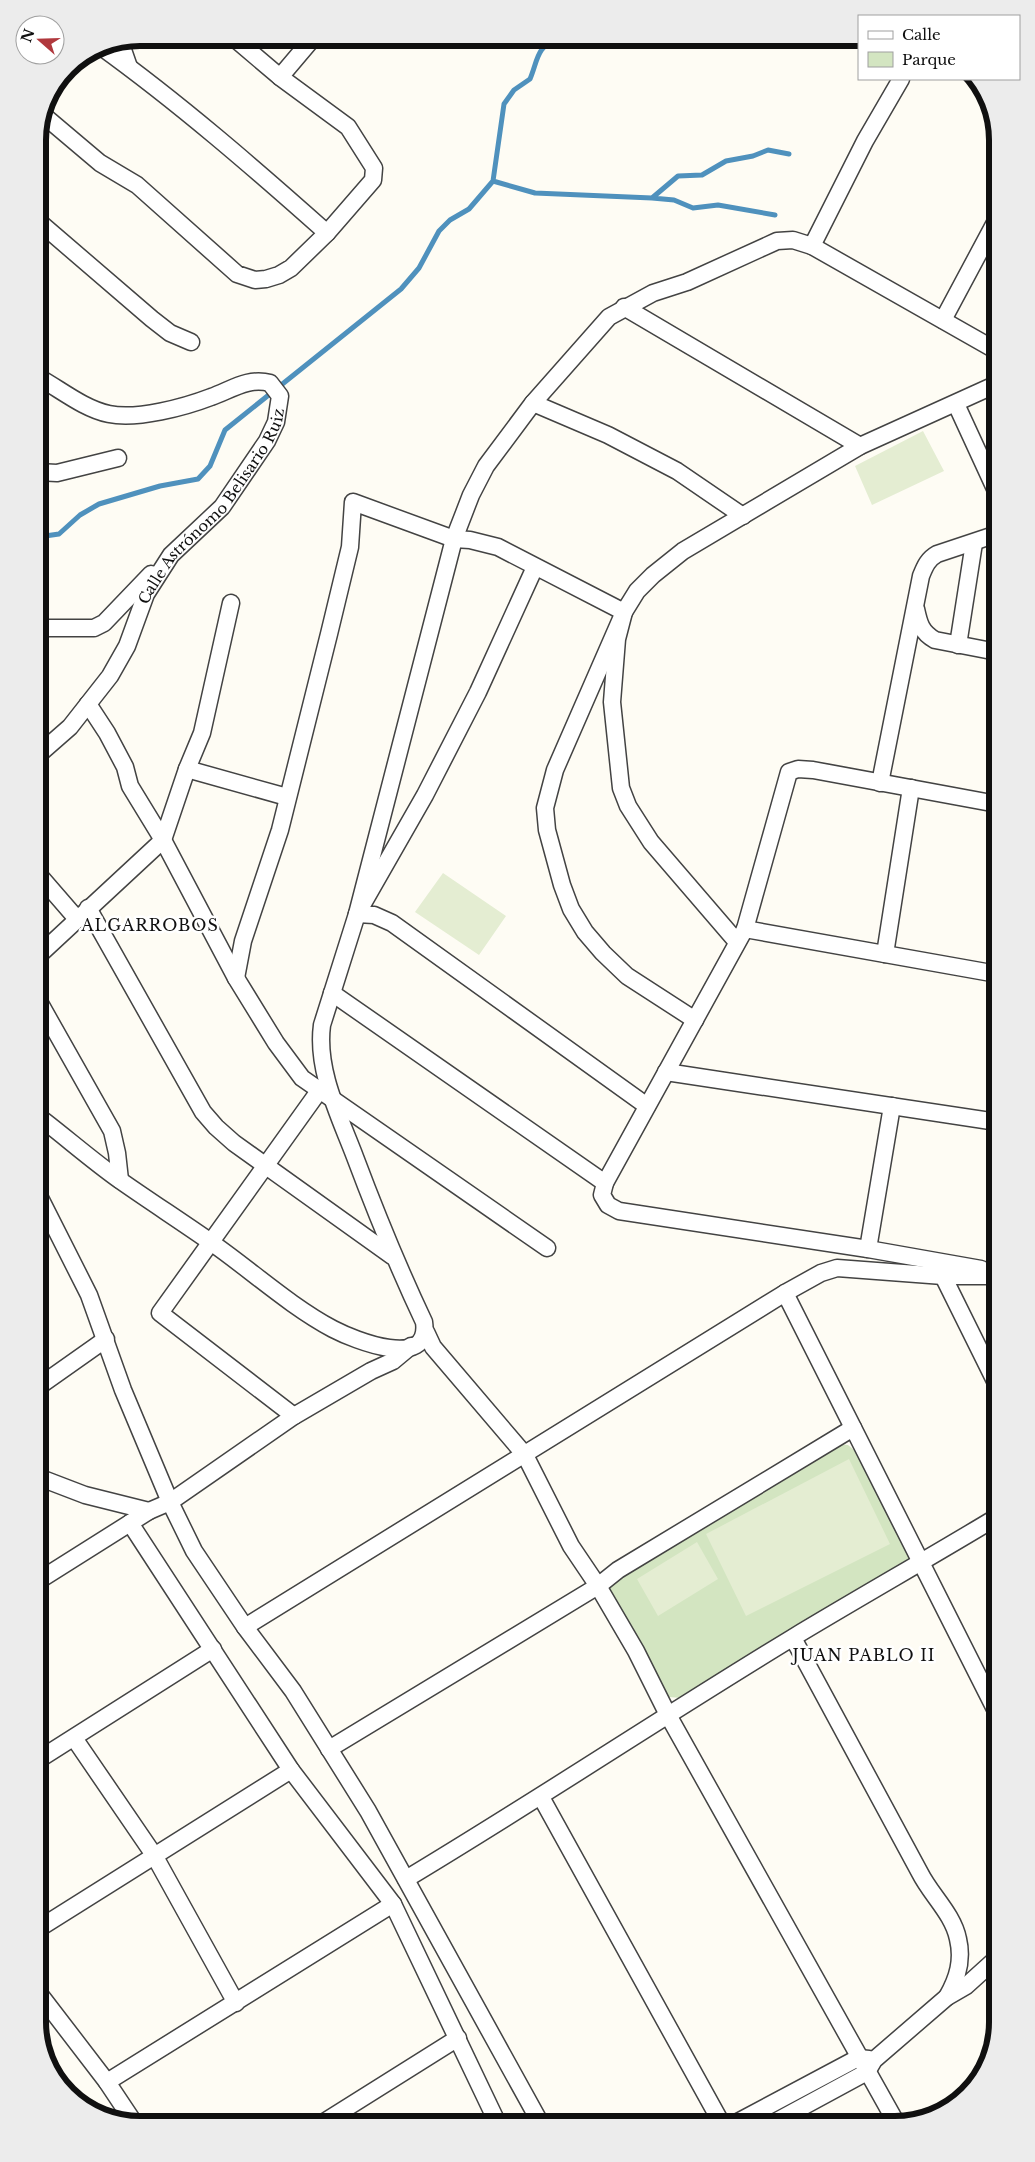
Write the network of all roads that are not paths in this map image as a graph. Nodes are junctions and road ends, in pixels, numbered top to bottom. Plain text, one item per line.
1 (243, 46) edge
2 (306, 46) edge
3 (122, 48) edge
4 (108, 52) edge
5 (129, 67) junction
6 (280, 77) junction
7 (899, 80) edge
8 (49, 120) edge
9 (46, 228) edge
10 (327, 233) junction
11 (989, 236) edge
12 (812, 246) junction
13 (624, 307) junction
14 (943, 320) junction
15 (191, 342) dead end
16 (989, 346) edge
17 (46, 382) edge
18 (989, 388) edge
19 (533, 403) junction
20 (956, 404) junction
21 (860, 446) junction
22 (118, 458) dead end
23 (46, 472) edge
24 (989, 474) edge
25 (743, 516) junction
26 (989, 537) edge
27 (454, 539) junction
28 (974, 543) junction
29 (171, 555) junction
30 (535, 567) junction
31 (231, 603) dead end
32 (916, 609) junction
33 (624, 612) junction
34 (46, 628) edge
35 (958, 645) junction
36 (989, 650) edge
37 (88, 704) junction
38 (46, 748) edge
39 (187, 769) junction
40 (880, 783) junction
41 (911, 788) junction
42 (287, 797) junction
43 (989, 802) edge
44 (163, 840) junction
45 (46, 881) edge
46 (82, 914) junction
47 (357, 914) junction
48 (741, 935) junction
49 (46, 948) edge
50 (885, 954) junction
51 (989, 972) edge
52 (236, 978) junction
53 (332, 993) junction
54 (46, 1014) edge
55 (695, 1020) junction
56 (666, 1072) junction
57 (326, 1095) junction
58 (647, 1106) junction
59 (892, 1106) junction
60 (989, 1121) edge
61 (46, 1122) edge
62 (266, 1165) junction
63 (120, 1180) junction
64 (605, 1183) junction
65 (46, 1212) edge
66 (211, 1242) junction
67 (547, 1248) dead end
68 (868, 1249) junction
69 (392, 1256) junction
70 (989, 1272) edge
71 (989, 1275) edge
72 (944, 1276) junction
73 (785, 1294) junction
74 (426, 1332) junction
75 (106, 1339) junction
76 (411, 1346) junction
77 (989, 1367) edge
78 (46, 1381) edge
79 (294, 1416) junction
80 (853, 1428) junction
81 (525, 1455) junction
82 (46, 1480) edge
83 (170, 1502) junction
84 (149, 1511) junction
85 (989, 1522) edge
86 (130, 1523) junction
87 (922, 1563) junction
88 (46, 1576) edge
89 (598, 1586) junction
90 (245, 1627) junction
91 (793, 1638) junction
92 (213, 1649) junction
93 (989, 1695) edge
94 (668, 1715) junction
95 (74, 1738) junction
96 (329, 1749) junction
97 (46, 1755) edge
98 (291, 1770) junction
99 (541, 1797) junction
100 (154, 1855) junction
101 (406, 1879) junction
102 (393, 1904) junction
103 (46, 1925) edge
104 (989, 1966) edge
105 (947, 1997) junction
106 (46, 2002) edge
107 (236, 2003) junction
108 (458, 2038) junction
109 (867, 2063) junction
110 (107, 2082) junction
111 (129, 2115) edge
112 (334, 2116) edge
113 (494, 2116) edge
114 (537, 2116) edge
115 (718, 2116) edge
116 (751, 2116) edge
117 (784, 2116) edge
118 (893, 2116) edge

1 - 6 street
2 - 6 street
3 - 5 street
4 - 5 street
5 - 10 street
6 - 10 street
7 - 12 street
8 - 10 street
9 - 15 street
11 - 14 street
12 - 13 street
12 - 14 street
13 - 19 street
13 - 21 street
14 - 16 street
17 - 29 street, Calle Astrónomo Belisario Ruiz
18 - 20 street
19 - 25 street
19 - 27 street
20 - 21 street
20 - 24 street
21 - 25 street
22 - 23 street
25 - 33 street
26 - 28 street
27 - 30 street
27 - 42 street
27 - 47 street
28 - 32 street
28 - 35 street
29 - 34 street
29 - 37 street, Calle Astrónomo Belisario Ruiz
30 - 33 street
30 - 47 street
31 - 39 street
32 - 35 street
32 - 40 street
33 - 48 street
33 - 55 street
35 - 36 street
37 - 38 street, Calle Astrónomo Belisario Ruiz
37 - 44 street
39 - 42 street
39 - 44 street
40 - 41 street
40 - 48 street
41 - 43 street
41 - 50 street
42 - 52 street
44 - 46 street
44 - 52 street
45 - 46 street
46 - 49 street
46 - 62 street
47 - 53 street
47 - 58 street
48 - 50 street
48 - 55 street
50 - 51 street
52 - 57 street
53 - 57 street
53 - 64 street
54 - 63 street
55 - 56 street
56 - 58 street
56 - 59 street
57 - 62 street
57 - 67 street
57 - 69 street
58 - 64 street
59 - 60 street
59 - 68 street
61 - 63 street
62 - 66 street
62 - 69 street
63 - 66 street
64 - 68 street
65 - 75 street
66 - 76 street
66 - 79 street
68 - 70 street
69 - 74 street
71 - 72 street
72 - 73 street
72 - 77 street
73 - 80 street
73 - 81 street
74 - 76 street
74 - 81 street
75 - 78 street
75 - 83 street
76 - 79 street
79 - 83 street
80 - 87 street
80 - 89 street
81 - 89 street
81 - 90 street
82 - 84 street
83 - 84 street
83 - 90 street
84 - 86 street
85 - 87 street
86 - 88 street
86 - 92 street
87 - 91 street
87 - 93 street
89 - 94 street
89 - 96 street
90 - 96 street
91 - 94 street
91 - 105 street
92 - 95 street
92 - 98 street
94 - 99 street
94 - 109 street
95 - 97 street
95 - 100 street
96 - 101 street
98 - 100 street
98 - 102 street
99 - 101 street
99 - 115 street
100 - 103 street
100 - 107 street
101 - 114 street
102 - 107 street
102 - 108 street
104 - 105 street
105 - 109 street
106 - 110 street
107 - 110 street
108 - 112 street
108 - 113 street
109 - 116 street
109 - 117 street
109 - 118 street
110 - 111 street

